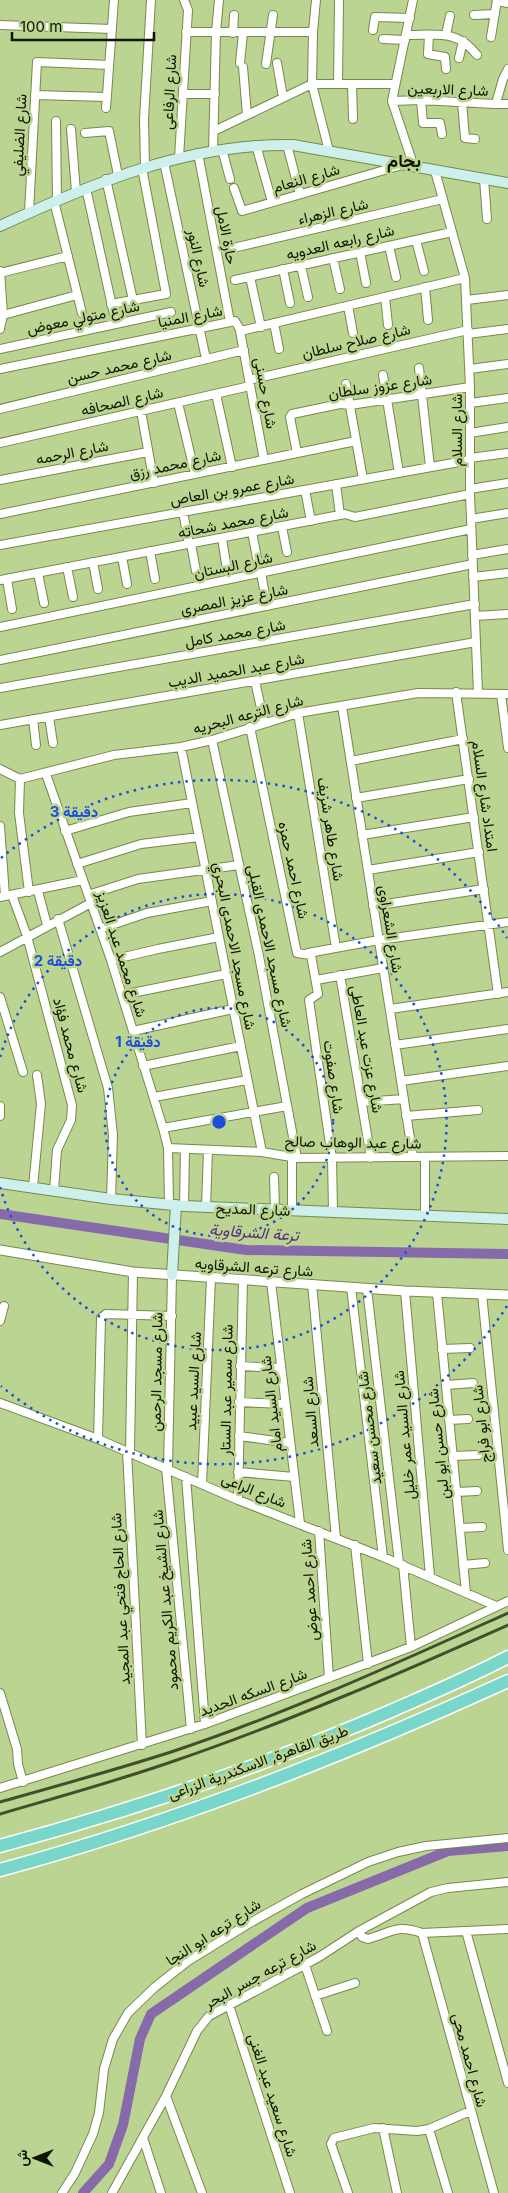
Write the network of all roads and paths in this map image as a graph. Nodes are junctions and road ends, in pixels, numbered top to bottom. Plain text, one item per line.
1 (114, 0) edge
2 (151, 0) edge
3 (184, 0) edge
4 (219, 0) edge
5 (316, 0) edge
6 (339, 0) edge
7 (413, 0) edge
8 (497, 1) edge
9 (508, 3) edge
10 (495, 14) junction
11 (234, 15) dead end
12 (273, 15) dead end
13 (474, 15) dead end
14 (450, 16) dead end
15 (410, 18) junction
16 (0, 25) edge
17 (112, 29) junction
18 (373, 30) dead end
19 (186, 32) junction
20 (216, 32) junction
21 (312, 32) junction
22 (233, 33) junction
23 (243, 33) junction
24 (270, 33) junction
25 (429, 35) junction
26 (446, 36) junction
27 (491, 37) dead end
28 (383, 38) dead end
29 (406, 38) junction
30 (463, 41) junction
31 (477, 55) dead end
32 (459, 58) dead end
33 (278, 63) dead end
34 (266, 64) dead end
35 (109, 65) junction
36 (446, 69) dead end
37 (508, 69) edge
38 (312, 84) junction
39 (338, 84) junction
40 (352, 84) junction
41 (395, 84) junction
42 (183, 94) junction
43 (215, 94) junction
44 (35, 95) junction
45 (107, 97) junction
46 (283, 97) junction
47 (422, 100) junction
48 (392, 101) junction
49 (462, 102) junction
50 (495, 104) junction
51 (508, 104) edge
52 (106, 108) dead end
53 (247, 115) junction
54 (353, 120) dead end
55 (56, 121) dead end
56 (71, 130) dead end
57 (214, 131) junction
58 (85, 133) dead end
59 (442, 134) dead end
60 (475, 139) dead end
61 (256, 145) junction
62 (287, 145) junction
63 (218, 150) junction
64 (329, 151) junction
65 (198, 153) junction
66 (179, 158) junction
67 (164, 162) junction
68 (402, 166) junction
69 (414, 167) junction
70 (144, 168) junction
71 (435, 171) junction
72 (118, 175) junction
73 (230, 179) dead end
74 (484, 179) junction
75 (106, 180) junction
76 (508, 183) edge
77 (86, 188) junction
78 (234, 188) dead end
79 (76, 192) junction
80 (300, 194) junction
81 (443, 199) junction
82 (56, 200) junction
83 (272, 202) junction
84 (29, 212) junction
85 (487, 219) dead end
86 (0, 226) edge
87 (452, 232) junction
88 (416, 240) junction
89 (389, 246) junction
90 (229, 249) dead end
91 (360, 252) junction
92 (68, 256) junction
93 (333, 258) junction
94 (301, 266) junction
95 (283, 269) junction
96 (424, 271) dead end
97 (0, 272) edge
98 (250, 277) junction
99 (396, 277) dead end
100 (465, 278) junction
101 (235, 280) dead end
102 (366, 283) dead end
103 (425, 288) junction
104 (340, 289) dead end
105 (78, 295) junction
106 (508, 295) edge
107 (308, 297) dead end
108 (385, 297) junction
109 (133, 300) junction
110 (467, 300) junction
111 (290, 303) dead end
112 (111, 304) junction
113 (348, 306) junction
114 (171, 312) dead end
115 (82, 313) dead end
116 (3, 315) junction
117 (428, 320) dead end
118 (230, 322) junction
119 (274, 323) junction
120 (116, 324) junction
121 (388, 325) dead end
122 (261, 326) junction
123 (200, 328) junction
124 (0, 329) edge
125 (508, 329) edge
126 (240, 331) junction
127 (468, 332) junction
128 (353, 333) dead end
129 (0, 349) edge
130 (280, 349) dead end
131 (244, 350) junction
132 (206, 359) junction
133 (508, 364) edge
134 (419, 368) dead end
135 (0, 369) edge
136 (470, 369) junction
137 (383, 375) dead end
138 (250, 383) junction
139 (346, 384) dead end
140 (470, 386) junction
141 (216, 394) junction
142 (422, 394) junction
143 (508, 398) edge
144 (387, 399) junction
145 (178, 403) junction
146 (470, 403) junction
147 (350, 405) junction
148 (0, 409) edge
149 (141, 411) junction
150 (508, 427) edge
151 (470, 433) junction
152 (356, 441) junction
153 (0, 443) edge
154 (148, 452) junction
155 (297, 453) junction
156 (508, 453) edge
157 (470, 459) junction
158 (264, 460) junction
159 (232, 467) junction
160 (430, 467) junction
161 (399, 473) junction
162 (195, 474) junction
163 (363, 479) junction
164 (0, 480) edge
165 (154, 483) junction
166 (508, 483) edge
167 (336, 484) junction
168 (305, 490) junction
169 (470, 492) junction
170 (183, 512) junction
171 (508, 513) edge
172 (0, 514) edge
173 (340, 515) junction
174 (471, 519) junction
175 (311, 521) junction
176 (282, 527) junction
177 (471, 529) junction
178 (252, 532) junction
179 (222, 538) junction
180 (190, 544) junction
181 (0, 545) edge
182 (508, 549) edge
183 (150, 551) junction
184 (287, 552) dead end
185 (472, 555) junction
186 (122, 557) junction
187 (257, 558) dead end
188 (93, 562) junction
189 (226, 564) dead end
190 (473, 564) junction
191 (67, 567) junction
192 (196, 572) dead end
193 (38, 573) junction
194 (260, 573) junction
195 (508, 573) edge
196 (473, 577) junction
197 (3, 579) edge
198 (155, 579) dead end
199 (127, 584) dead end
200 (98, 589) dead end
201 (73, 597) dead end
202 (44, 603) dead end
203 (475, 604) junction
204 (267, 606) junction
205 (12, 609) dead end
206 (508, 614) edge
207 (475, 616) junction
208 (0, 627) edge
209 (476, 642) junction
210 (0, 660) edge
211 (255, 681) junction
212 (0, 688) edge
213 (456, 692) junction
214 (478, 693) junction
215 (504, 694) edge
216 (342, 706) junction
217 (298, 713) junction
218 (49, 717) junction
219 (33, 720) junction
220 (264, 722) junction
221 (0, 725) edge
222 (250, 727) junction
223 (463, 739) junction
224 (212, 740) junction
225 (53, 743) dead end
226 (36, 745) dead end
227 (181, 746) junction
228 (508, 748) edge
229 (351, 761) junction
230 (0, 771) edge
231 (46, 774) junction
232 (20, 778) junction
233 (468, 779) junction
234 (356, 798) junction
235 (192, 803) junction
236 (474, 817) junction
237 (0, 826) edge
238 (65, 832) junction
239 (362, 835) junction
240 (199, 836) junction
241 (479, 852) junction
242 (76, 864) junction
243 (239, 865) junction
244 (206, 870) junction
245 (368, 870) junction
246 (82, 880) junction
247 (484, 889) junction
248 (38, 891) junction
249 (29, 892) junction
250 (6, 896) edge
251 (89, 899) junction
252 (212, 901) junction
253 (373, 906) junction
254 (58, 919) junction
255 (508, 922) edge
256 (47, 925) junction
257 (489, 925) junction
258 (100, 929) junction
259 (27, 936) junction
260 (219, 937) junction
261 (379, 940) junction
262 (336, 948) junction
263 (0, 952) edge
264 (308, 953) junction
265 (111, 960) junction
266 (383, 968) junction
267 (226, 974) junction
268 (340, 975) junction
269 (316, 980) junction
270 (508, 992) edge
271 (122, 994) junction
272 (498, 994) junction
273 (0, 997) edge
274 (233, 1009) junction
275 (390, 1009) junction
276 (508, 1030) edge
277 (133, 1031) junction
278 (395, 1045) junction
279 (241, 1046) junction
280 (143, 1066) junction
281 (508, 1066) edge
282 (23, 1072) dead end
283 (37, 1075) dead end
284 (247, 1080) junction
285 (401, 1081) junction
286 (154, 1097) junction
287 (404, 1098) junction
288 (362, 1102) junction
289 (287, 1106) junction
290 (0, 1108) edge
291 (478, 1110) dead end
292 (254, 1112) junction
293 (0, 1116) edge
294 (406, 1116) junction
295 (163, 1128) junction
296 (168, 1148) junction
297 (185, 1149) junction
298 (208, 1150) junction
299 (262, 1152) junction
300 (508, 1156) edge
301 (413, 1157) junction
302 (425, 1157) junction
303 (294, 1158) junction
304 (332, 1158) junction
305 (371, 1158) junction
306 (274, 1177) dead end
307 (0, 1183) edge
308 (33, 1188) junction
309 (54, 1190) junction
310 (112, 1199) junction
311 (176, 1205) junction
312 (206, 1207) junction
313 (275, 1210) junction
314 (292, 1211) junction
315 (333, 1212) junction
316 (425, 1216) junction
317 (508, 1219) edge
318 (0, 1250) edge
319 (173, 1270) junction
320 (133, 1272) junction
321 (211, 1278) junction
322 (243, 1280) junction
323 (271, 1282) junction
324 (312, 1284) junction
325 (351, 1287) junction
326 (367, 1289) junction
327 (406, 1291) junction
328 (437, 1293) junction
329 (482, 1294) junction
330 (508, 1295) edge
331 (4, 1306) dead end
332 (132, 1315) junction
333 (172, 1316) junction
334 (0, 1321) edge
335 (470, 1348) dead end
336 (442, 1349) junction
337 (240, 1366) junction
338 (280, 1368) junction
339 (473, 1383) dead end
340 (446, 1385) junction
341 (239, 1402) junction
342 (0, 1403) edge
343 (285, 1404) junction
344 (468, 1419) dead end
345 (449, 1420) junction
346 (239, 1436) junction
347 (98, 1439) junction
348 (290, 1443) junction
349 (128, 1452) junction
350 (478, 1455) dead end
351 (453, 1456) junction
352 (167, 1468) junction
353 (238, 1472) junction
354 (186, 1477) junction
355 (294, 1477) junction
356 (202, 1484) junction
357 (477, 1491) dead end
358 (456, 1492) junction
359 (238, 1500) junction
360 (300, 1523) junction
361 (482, 1527) dead end
362 (460, 1528) junction
363 (319, 1531) junction
364 (336, 1538) junction
365 (355, 1545) junction
366 (508, 1550) edge
367 (383, 1556) junction
368 (485, 1563) dead end
369 (401, 1564) junction
370 (464, 1565) junction
371 (430, 1576) junction
372 (466, 1593) junction
373 (508, 1601) edge
374 (496, 1606) junction
375 (411, 1647) junction
376 (508, 1657) edge
377 (368, 1664) junction
378 (329, 1678) junction
379 (508, 1681) edge
380 (0, 1694) edge
381 (205, 1724) junction
382 (191, 1729) junction
383 (142, 1745) junction
384 (23, 1782) junction
385 (0, 1788) edge
386 (508, 1838) edge
387 (0, 1846) edge
388 (0, 1870) edge
389 (508, 1882) edge
390 (508, 1929) edge
391 (359, 1930) junction
392 (466, 1931) junction
393 (422, 1933) junction
394 (305, 1965) junction
395 (355, 1983) dead end
396 (315, 1996) junction
397 (229, 2005) junction
398 (327, 2031) dead end
399 (508, 2083) edge
400 (166, 2096) junction
401 (470, 2111) junction
402 (383, 2128) junction
403 (428, 2128) junction
404 (143, 2138) junction
405 (115, 2191) edge
406 (62, 2193) edge
407 (161, 2193) edge
408 (202, 2193) edge
409 (290, 2193) edge
410 (348, 2193) edge
411 (397, 2193) edge
412 (448, 2193) edge
413 (494, 2193) edge

1 - 17 street
2 - 70 street
3 - 19 street, شارع الرفاعى
4 - 20 street
5 - 21 street
6 - 39 street
7 - 15 street
8 - 9 street
8 - 10 street
10 - 13 street
10 - 27 street
11 - 22 street
12 - 24 street
14 - 26 street
15 - 18 street
15 - 29 street
16 - 17 street
17 - 35 street
19 - 20 street
19 - 42 street, شارع الرفاعى
20 - 22 street
20 - 43 street
21 - 24 street
21 - 38 street
22 - 23 street
23 - 24 street
23 - 53 street
24 - 34 street
25 - 26 street
25 - 29 street
25 - 36 street
26 - 30 street
28 - 29 street
29 - 41 street
30 - 31 street
30 - 32 street
33 - 46 street
35 - 44 street, شارع الضليفي
35 - 45 street
37 - 50 street, شارع الاربعين
38 - 39 street
38 - 46 street
38 - 64 street
39 - 40 street
40 - 41 street
40 - 54 street
41 - 48 street
42 - 43 street
42 - 66 street, شارع الرفاعى
43 - 57 street
44 - 45 street
44 - 84 street, شارع الضليفي
45 - 52 street
46 - 53 street
47 - 48 street, شارع الاربعين
47 - 49 street, شارع الاربعين
47 - 59 street
48 - 69 street
49 - 50 street, شارع الاربعين
49 - 60 street
50 - 51 street
53 - 57 street
55 - 82 street
56 - 79 street
57 - 63 street
58 - 72 street
61 - 62 main road
61 - 63 main road
61 - 83 street
62 - 64 main road
62 - 80 street
63 - 65 main road
63 - 73 street
64 - 68 main road
65 - 66 main road
65 - 118 street, حارة الامل
66 - 67 main road
67 - 70 main road
67 - 123 street, شارع النور
68 - 69 main road
68 - 80 street, شارع النعام
69 - 71 main road
70 - 72 main road
70 - 109 street
71 - 74 main road
71 - 81 street, شارع السلام
72 - 75 main road
74 - 76 main road
74 - 85 street
75 - 77 main road
75 - 109 street
77 - 79 main road
77 - 112 street
78 - 83 street, شارع النعام
79 - 82 main road
80 - 83 street, شارع النعام
81 - 87 street, شارع السلام
81 - 90 street, شارع الزهراء
82 - 84 main road
82 - 92 street
84 - 86 main road
87 - 88 street, شارع رابعه العدويه
87 - 100 street, شارع السلام
88 - 89 street, شارع رابعه العدويه
88 - 96 street
89 - 91 street, شارع رابعه العدويه
89 - 99 street
91 - 93 street, شارع رابعه العدويه
91 - 102 street
92 - 97 street
92 - 105 street
93 - 94 street, شارع رابعه العدويه
93 - 104 street
94 - 95 street, شارع رابعه العدويه
94 - 107 street
95 - 98 street, شارع رابعه العدويه
95 - 111 street
97 - 116 street
98 - 101 street, شارع رابعه العدويه
98 - 122 street
100 - 103 street, شارع المنيا
100 - 110 street, شارع السلام
103 - 108 street, شارع المنيا
103 - 117 street
105 - 115 street
105 - 116 street
106 - 110 street
108 - 113 street, شارع المنيا
108 - 121 street
109 - 112 street
110 - 127 street, شارع السلام
112 - 120 street
113 - 119 street, شارع المنيا
113 - 128 street
114 - 120 street, شارع متولي معوض
116 - 124 street
118 - 123 street, شارع المنيا
118 - 126 street, شارع المنيا
119 - 122 street, شارع المنيا
119 - 130 street
120 - 129 street, شارع متولي معوض
122 - 126 street, شارع المنيا
123 - 132 street, شارع النور
123 - 135 street, شارع المنيا
125 - 127 street, شارع صلاح سلطان
126 - 131 street, شارع حسنى
127 - 136 street, شارع السلام
127 - 138 street, شارع صلاح سلطان
131 - 132 street, شارع محمد حسن
131 - 138 street, شارع حسنى
132 - 148 street, شارع محمد حسن
133 - 136 street
134 - 142 street
136 - 140 street, شارع السلام
137 - 144 street
138 - 141 street, شارع الصحافه
138 - 158 street, شارع حسنى
139 - 147 street
140 - 142 street, شارع عزوز سلطان
140 - 146 street, شارع السلام
141 - 145 street, شارع الصحافه
141 - 159 street
142 - 144 street, شارع عزوز سلطان
142 - 160 street
143 - 146 street
144 - 147 street, شارع عزوز سلطان
144 - 161 street
145 - 149 street, شارع الصحافه
145 - 162 street
146 - 151 street, شارع السلام
147 - 152 street
147 - 155 street, شارع عزوز سلطان
149 - 153 street, شارع الصحافه
149 - 154 street
150 - 151 street
151 - 157 street, شارع السلام
152 - 155 street, شارع محمد رزق
152 - 163 street
154 - 164 street, شارع الرحمه
154 - 165 street
155 - 158 street, شارع محمد رزق
156 - 157 street, شارع عمرو بن العاص
157 - 160 street, شارع عمرو بن العاص
157 - 169 street, شارع السلام
158 - 159 street, شارع محمد رزق
159 - 162 street, شارع محمد رزق
160 - 161 street, شارع عمرو بن العاص
161 - 163 street, شارع عمرو بن العاص
162 - 165 street, شارع محمد رزق
163 - 167 street, شارع عمرو بن العاص
165 - 172 street, شارع محمد رزق
166 - 169 street, شارع محمد شحاته
167 - 168 street, شارع عمرو بن العاص
167 - 173 street
168 - 170 street, شارع عمرو بن العاص
168 - 175 street
169 - 173 street, شارع محمد شحاته
169 - 174 street, شارع السلام
170 - 180 street
170 - 181 street, شارع عمرو بن العاص
171 - 174 street
173 - 175 street, شارع محمد شحاته
174 - 177 street, شارع السلام
175 - 176 street, شارع محمد شحاته
176 - 178 street, شارع محمد شحاته
176 - 184 street
177 - 185 street, شارع السلام
177 - 194 street, شارع البستان
178 - 179 street, شارع محمد شحاته
178 - 187 street
179 - 180 street, شارع محمد شحاته
179 - 189 street
180 - 183 street, شارع محمد شحاته
180 - 192 street
182 - 185 street
183 - 186 street, شارع محمد شحاته
183 - 198 street
185 - 190 street, شارع السلام
186 - 188 street, شارع محمد شحاته
186 - 199 street
188 - 191 street, شارع محمد شحاته
188 - 200 street
190 - 196 street, شارع السلام
190 - 204 street, شارع عزيز المصرى
191 - 193 street, شارع محمد شحاته
191 - 201 street
193 - 197 street, شارع محمد شحاته
193 - 202 street
194 - 204 street
194 - 208 street, شارع البستان
195 - 196 street
196 - 203 street, شارع السلام
197 - 205 street
203 - 207 street, شارع السلام
203 - 212 street, شارع محمد كامل
204 - 210 street, شارع عزيز المصرى
206 - 207 street
207 - 209 street, شارع السلام
209 - 211 street, شارع عبد الحميد الديب
209 - 214 street, شارع السلام
211 - 218 street, شارع عبد الحميد الديب
211 - 220 street
213 - 214 street, شارع الترعه البحريه
213 - 216 street, شارع الترعه البحريه
213 - 223 street, امتداد شارع السلام
214 - 215 street, شارع الترعه البحريه
215 - 228 street
216 - 217 street, شارع الترعه البحريه
216 - 229 street, شارع الشعراوى
217 - 220 street, شارع الترعه البحريه
217 - 262 street, شارع طاهر شريف
218 - 219 street, شارع عبد الحميد الديب
218 - 225 street
219 - 221 street, شارع عبد الحميد الديب
219 - 226 street
220 - 222 street, شارع الترعه البحريه
222 - 224 street, شارع الترعه البحريه
222 - 264 street, شارع احمد حمزه
223 - 229 street
223 - 233 street, امتداد شارع السلام
224 - 227 street, شارع الترعه البحريه
224 - 243 street, شارع مسجد الاحمدى القبلى
227 - 231 street, شارع الترعه البحريه
227 - 235 street, شارع مسجد الاحمدى البحري
229 - 234 street, شارع الشعراوى
230 - 232 street
231 - 232 street, شارع الترعه البحريه
231 - 238 street, شارع محمد عبد العزيز
232 - 249 street
233 - 234 street
233 - 236 street, امتداد شارع السلام
234 - 239 street, شارع الشعراوى
235 - 238 street
235 - 240 street, شارع مسجد الاحمدى البحري
236 - 239 street
236 - 241 street, امتداد شارع السلام
237 - 250 street, شارع محمد فؤاد
238 - 242 street, شارع محمد عبد العزيز
239 - 245 street, شارع الشعراوى
240 - 242 street
240 - 244 street, شارع مسجد الاحمدى البحري
241 - 245 street
241 - 247 street, امتداد شارع السلام
242 - 246 street, شارع محمد عبد العزيز
243 - 244 street
243 - 289 street, شارع مسجد الاحمدى القبلى
244 - 251 street
244 - 252 street, شارع مسجد الاحمدى البحري
245 - 253 street, شارع الشعراوى
246 - 248 street
246 - 251 street, شارع محمد عبد العزيز
247 - 253 street
247 - 257 street, امتداد شارع السلام
248 - 249 street
248 - 256 street
249 - 250 street
250 - 259 street, شارع محمد فؤاد
251 - 254 street
251 - 258 street, شارع محمد عبد العزيز
252 - 258 street
252 - 260 street, شارع مسجد الاحمدى البحري
253 - 261 street, شارع الشعراوى
254 - 256 street
254 - 310 street
255 - 257 street
256 - 259 street
257 - 261 street
257 - 272 street, امتداد شارع السلام
258 - 265 street, شارع محمد عبد العزيز
259 - 263 street
259 - 309 street, شارع محمد فؤاد
260 - 265 street
260 - 267 street, شارع مسجد الاحمدى البحري
261 - 262 street
261 - 266 street, شارع الشعراوى
262 - 264 street
264 - 269 street
265 - 271 street, شارع محمد عبد العزيز
266 - 268 street
266 - 275 street, شارع الشعراوى
267 - 271 street
267 - 274 street, شارع مسجد الاحمدى البحري
268 - 269 street
268 - 288 street, شارع عزت عبد العاطى
269 - 304 street, شارع صفوت
270 - 272 street
271 - 277 street, شارع محمد عبد العزيز
272 - 275 street
273 - 282 street
274 - 277 street
274 - 279 street, شارع مسجد الاحمدى البحري
275 - 278 street, شارع الشعراوى
276 - 278 street
277 - 280 street, شارع محمد عبد العزيز
278 - 285 street, شارع الشعراوى
279 - 280 street
279 - 284 street, شارع مسجد الاحمدى البحري
280 - 286 street, شارع محمد عبد العزيز
281 - 285 street
283 - 308 street
284 - 286 street
284 - 292 street, شارع مسجد الاحمدى البحري
285 - 287 street, شارع الشعراوى
286 - 295 street, شارع محمد عبد العزيز
287 - 288 street
287 - 294 street, شارع الشعراوى
288 - 305 street, شارع عزت عبد العاطى
289 - 292 street
289 - 303 street, شارع مسجد الاحمدى القبلى
290 - 293 street
291 - 294 street
292 - 295 street
292 - 299 street, شارع مسجد الاحمدى البحري
294 - 301 street, شارع الشعراوى
295 - 296 street, شارع محمد عبد العزيز
296 - 297 street, شارع عبد الوهاب صالح
296 - 311 street, شارع محمد عبد العزيز
297 - 298 street, شارع عبد الوهاب صالح
297 - 311 street
298 - 299 street, شارع عبد الوهاب صالح
298 - 312 street
299 - 303 street, شارع عبد الوهاب صالح
300 - 302 street, شارع عبد الوهاب صالح
301 - 302 street, شارع عبد الوهاب صالح
301 - 305 street, شارع عبد الوهاب صالح
302 - 316 street
303 - 304 street, شارع عبد الوهاب صالح
303 - 314 street, شارع مسجد الاحمدى القبلى
304 - 305 street, شارع عبد الوهاب صالح
304 - 315 street, شارع صفوت
306 - 313 street
307 - 308 main road, شارع المديح
308 - 309 main road, شارع المديح
309 - 310 main road, شارع المديح
310 - 311 main road, شارع المديح
311 - 312 main road, شارع المديح
311 - 319 main road
312 - 313 main road, شارع المديح
313 - 314 main road, شارع المديح
314 - 315 main road, شارع المديح
315 - 316 main road, شارع المديح
316 - 317 main road, شارع المديح
318 - 320 street, شارع ترعه الشرقاويه
319 - 320 street, شارع ترعه الشرقاويه
319 - 321 street, شارع ترعه الشرقاويه
319 - 333 street, شارع مسجد الرحمن
320 - 332 street, شارع الحاج فتحي عبد المجيد
321 - 322 street, شارع ترعه الشرقاويه
321 - 356 street, شارع السيد عبيد
322 - 323 street, شارع ترعه الشرقاويه
322 - 337 street, شارع سمير عبد الستار
323 - 324 street, شارع ترعه الشرقاويه
323 - 338 street, شارع السيد امام
324 - 325 street, شارع ترعه الشرقاويه
324 - 364 street, شارع السعد
325 - 326 street, شارع ترعه الشرقاويه
325 - 367 street
326 - 327 street, شارع ترعه الشرقاويه
326 - 369 street, شارع محسن سعيد
327 - 328 street, شارع ترعه الشرقاويه
327 - 371 street, شارع السيد عمر خليل
328 - 329 street, شارع ترعه الشرقاويه
328 - 336 street, شارع حسن ابو لبن
329 - 330 street, شارع ترعه الشرقاويه
329 - 366 street, شارع ابو فراج
331 - 334 street
332 - 333 street
332 - 347 street
332 - 349 street, شارع الحاج فتحي عبد المجيد
333 - 352 street, شارع مسجد الرحمن
335 - 336 street
336 - 340 street, شارع حسن ابو لبن
337 - 338 street
337 - 341 street, شارع سمير عبد الستار
338 - 343 street, شارع السيد امام
339 - 340 street
340 - 345 street, شارع حسن ابو لبن
341 - 343 street
341 - 346 street, شارع سمير عبد الستار
342 - 347 street, شارع الراعى
343 - 348 street, شارع السيد امام
344 - 345 street
345 - 351 street, شارع حسن ابو لبن
346 - 348 street
346 - 353 street, شارع سمير عبد الستار
347 - 349 street, شارع الراعى
348 - 355 street, شارع السيد امام
349 - 352 street, شارع الراعى
349 - 383 street, شارع الحاج فتحي عبد المجيد
350 - 351 street
351 - 358 street, شارع حسن ابو لبن
352 - 354 street, شارع الراعى
352 - 382 street, شارع الشيخ عبد الكريم محمود
353 - 355 street
353 - 359 street, شارع سمير عبد الستار
354 - 356 street, شارع الراعى
354 - 381 street
355 - 360 street, شارع السيد امام
356 - 359 street, شارع الراعى
357 - 358 street
358 - 362 street, شارع حسن ابو لبن
359 - 360 street, شارع الراعى
360 - 363 street, شارع الراعى
361 - 362 street
362 - 370 street, شارع حسن ابو لبن
363 - 364 street, شارع الراعى
363 - 378 street, شارع احمد عوض
364 - 365 street, شارع الراعى
365 - 367 street, شارع الراعى
365 - 377 street
367 - 369 street, شارع الراعى
368 - 370 street
369 - 371 street, شارع الراعى
369 - 375 street, شارع محسن سعيد
370 - 372 street, شارع حسن ابو لبن
371 - 372 street, شارع الراعى
372 - 374 street, شارع الراعى
373 - 374 street, شارع السكه الحديد
374 - 375 street, شارع السكه الحديد
375 - 377 street, شارع السكه الحديد
376 - 387 highway, طريق القاهرة, الاسكندرية الزراعى
377 - 378 street, شارع السكه الحديد
378 - 381 street, شارع السكه الحديد
379 - 388 highway, طريق القاهرة, الاسكندرية الزراعى
380 - 384 street
381 - 382 street, شارع السكه الحديد
382 - 383 street, شارع السكه الحديد
383 - 384 street, شارع السكه الحديد
384 - 385 street, شارع السكه الحديد
386 - 406 street, شارع ترعه ابو النجا
389 - 391 street, شارع ترعه جسر البحر
390 - 392 street
391 - 393 street
391 - 394 street, شارع ترعه جسر البحر
392 - 393 street
392 - 399 street
393 - 401 street, شارع احمد محى
394 - 396 street
394 - 397 street, شارع ترعه جسر البحر
395 - 396 street
396 - 398 street
397 - 400 street, شارع ترعه جسر البحر
397 - 409 street, شارع سعيد عبد الغنى
400 - 404 street, شارع ترعه جسر البحر
400 - 408 street
401 - 403 street
401 - 413 street, شارع احمد محى
402 - 403 street
402 - 410 street
402 - 411 street
403 - 412 street
404 - 405 street, شارع ترعه جسر البحر
404 - 407 street

